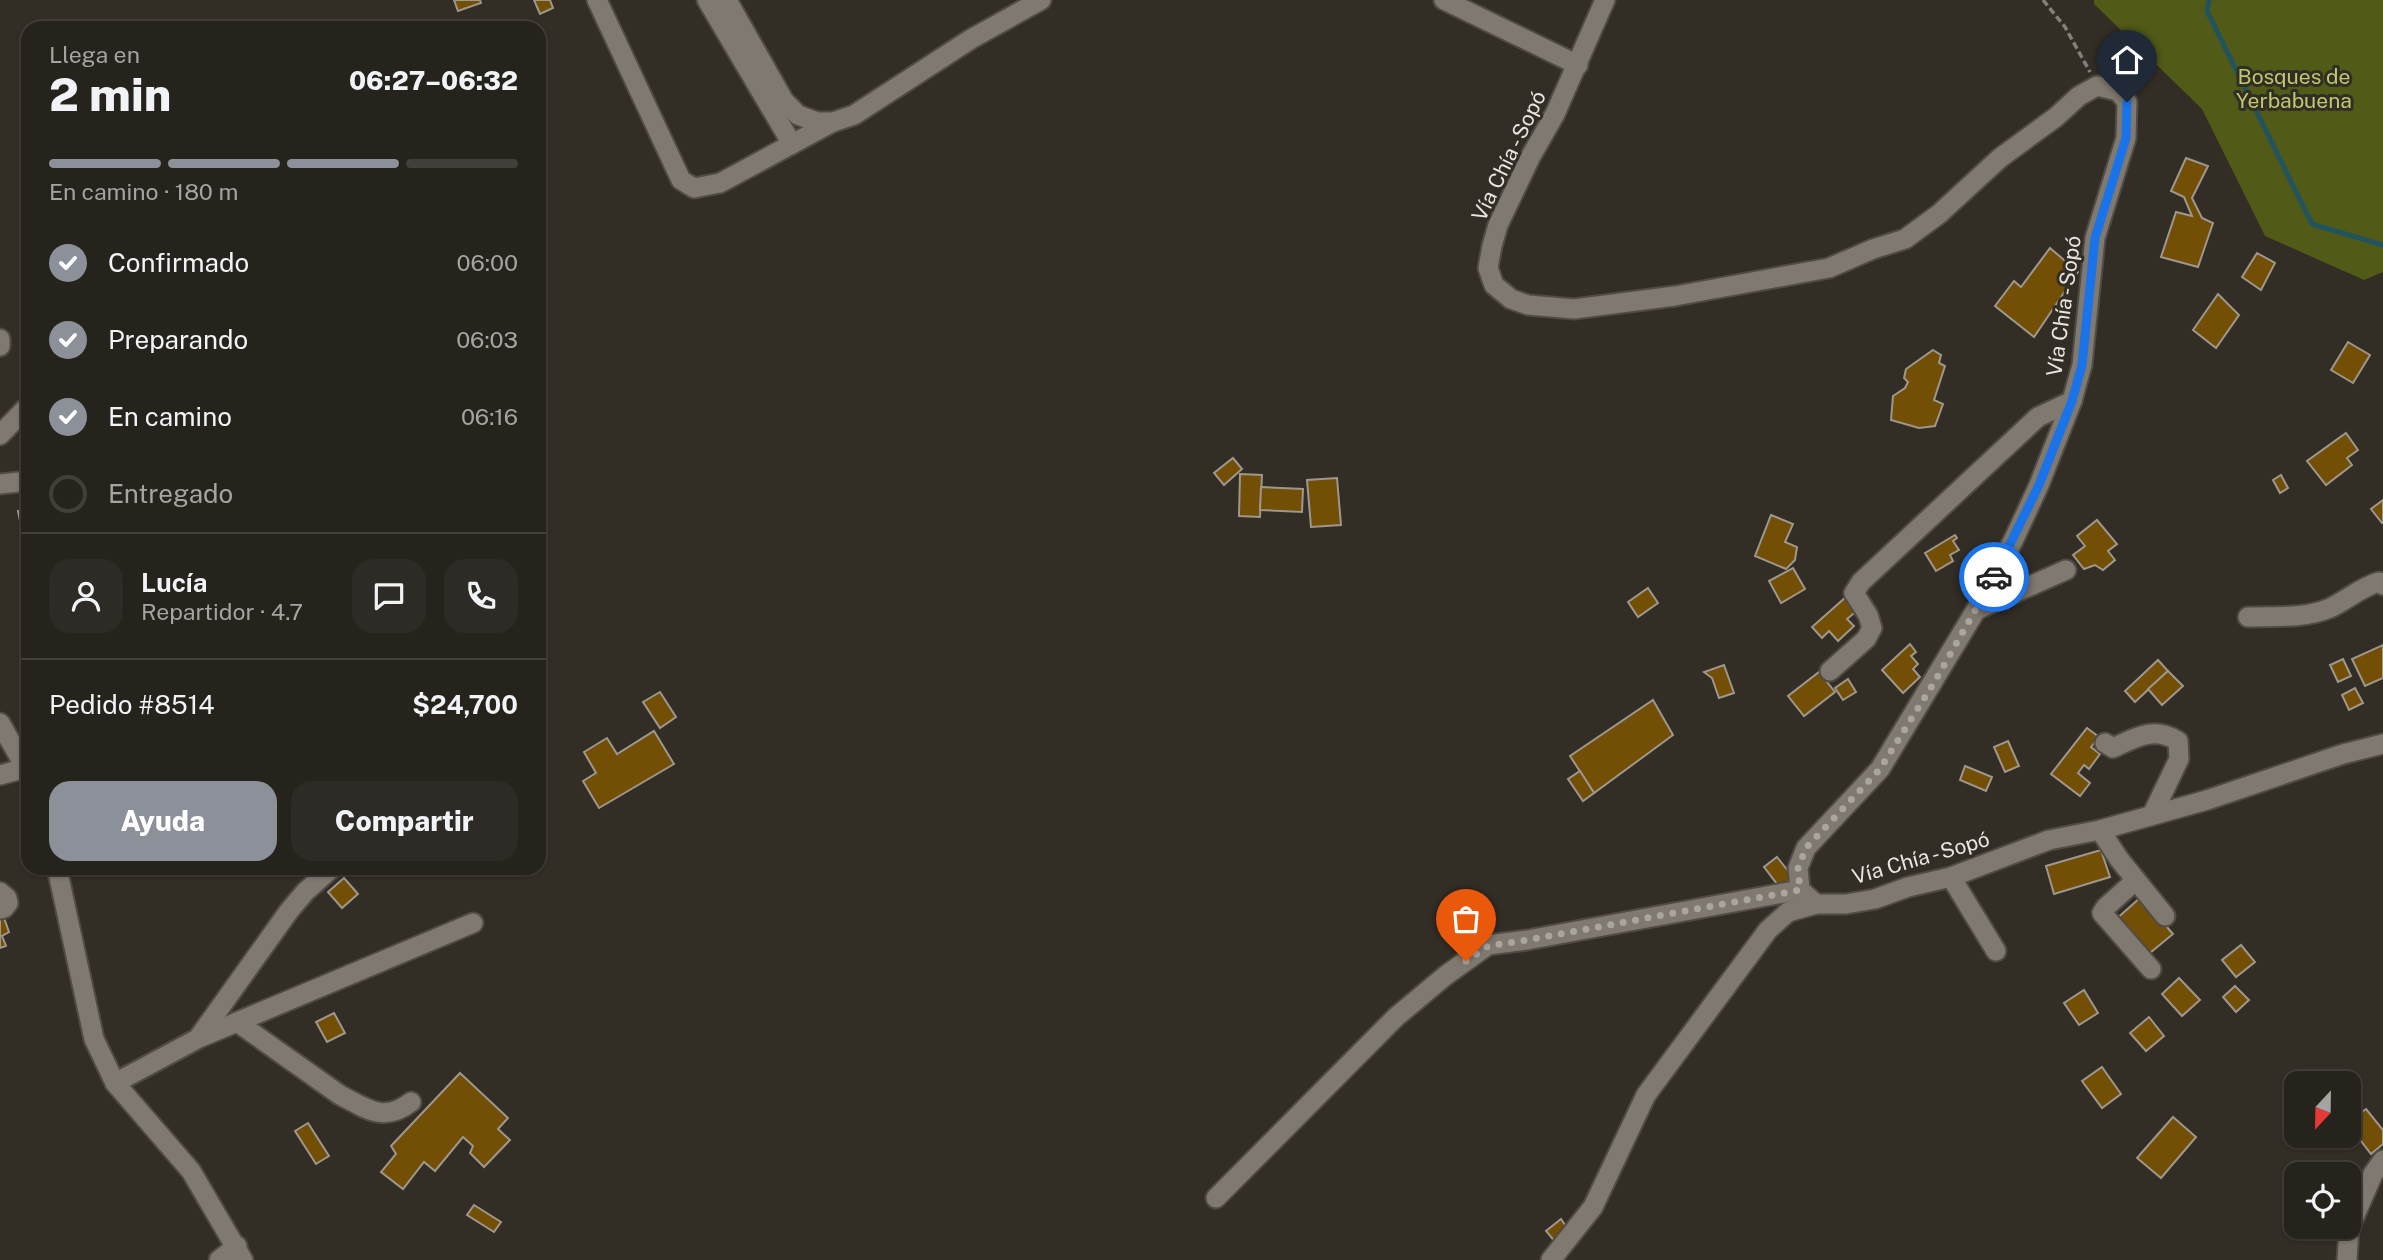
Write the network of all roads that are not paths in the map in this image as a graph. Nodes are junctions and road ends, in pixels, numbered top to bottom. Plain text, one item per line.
1 (597, 0) edge
2 (707, 0) edge
3 (727, 0) edge
4 (1041, 0) edge
5 (1444, 0) edge
6 (1605, 0) edge
7 (1578, 65) junction
8 (833, 122) junction
9 (792, 144) junction
10 (0, 339) edge
11 (0, 346) edge
12 (2072, 401) junction
13 (21, 413) edge
14 (0, 435) edge
15 (21, 482) edge
16 (0, 484) edge
17 (2066, 570) dead end
18 (2383, 585) edge
19 (1976, 610) junction
20 (2248, 617) dead end
21 (1830, 671) dead end
22 (0, 723) edge
23 (2105, 743) dead end
24 (2383, 744) edge
25 (21, 760) edge
26 (21, 771) edge
27 (0, 775) edge
28 (2152, 815) junction
29 (2100, 830) junction
30 (59, 875) edge
31 (324, 875) edge
32 (1951, 877) junction
33 (2136, 880) junction
34 (1800, 890) junction
35 (0, 892) edge
36 (1816, 905) junction
37 (0, 909) edge
38 (2165, 916) dead end
39 (473, 923) dead end
40 (1996, 951) dead end
41 (2151, 969) dead end
42 (237, 1022) junction
43 (199, 1038) junction
44 (115, 1083) junction
45 (411, 1102) dead end
46 (2383, 1160) edge
47 (1216, 1198) dead end
48 (240, 1253) edge
49 (219, 1260) edge
50 (1551, 1260) edge
51 (2347, 1260) edge

1 - 9 street
2 - 9 street
3 - 8 street
4 - 8 street
5 - 7 street
6 - 7 street, Vía Chía - Sopó
7 - 12 street, Vía Chía - Sopó
8 - 9 street
10 - 11 street
12 - 19 street, Vía Chía - Sopó
12 - 21 street
13 - 14 street
15 - 16 street
17 - 19 street
18 - 20 street
19 - 34 street, Vía Chía - Sopó
22 - 25 street
23 - 28 street
24 - 28 street, Vía Chía - Sopó
26 - 27 street
28 - 29 street, Vía Chía - Sopó
29 - 32 street, Vía Chía - Sopó
29 - 33 street
30 - 44 street
31 - 43 street
32 - 36 street, Vía Chía - Sopó
32 - 40 street
33 - 38 street
33 - 41 street
34 - 36 street
34 - 47 street
35 - 37 street
36 - 50 street, Vía Chía - Sopó
39 - 42 street
42 - 43 street
42 - 45 street
43 - 44 street
44 - 48 street
46 - 51 street
48 - 49 street

